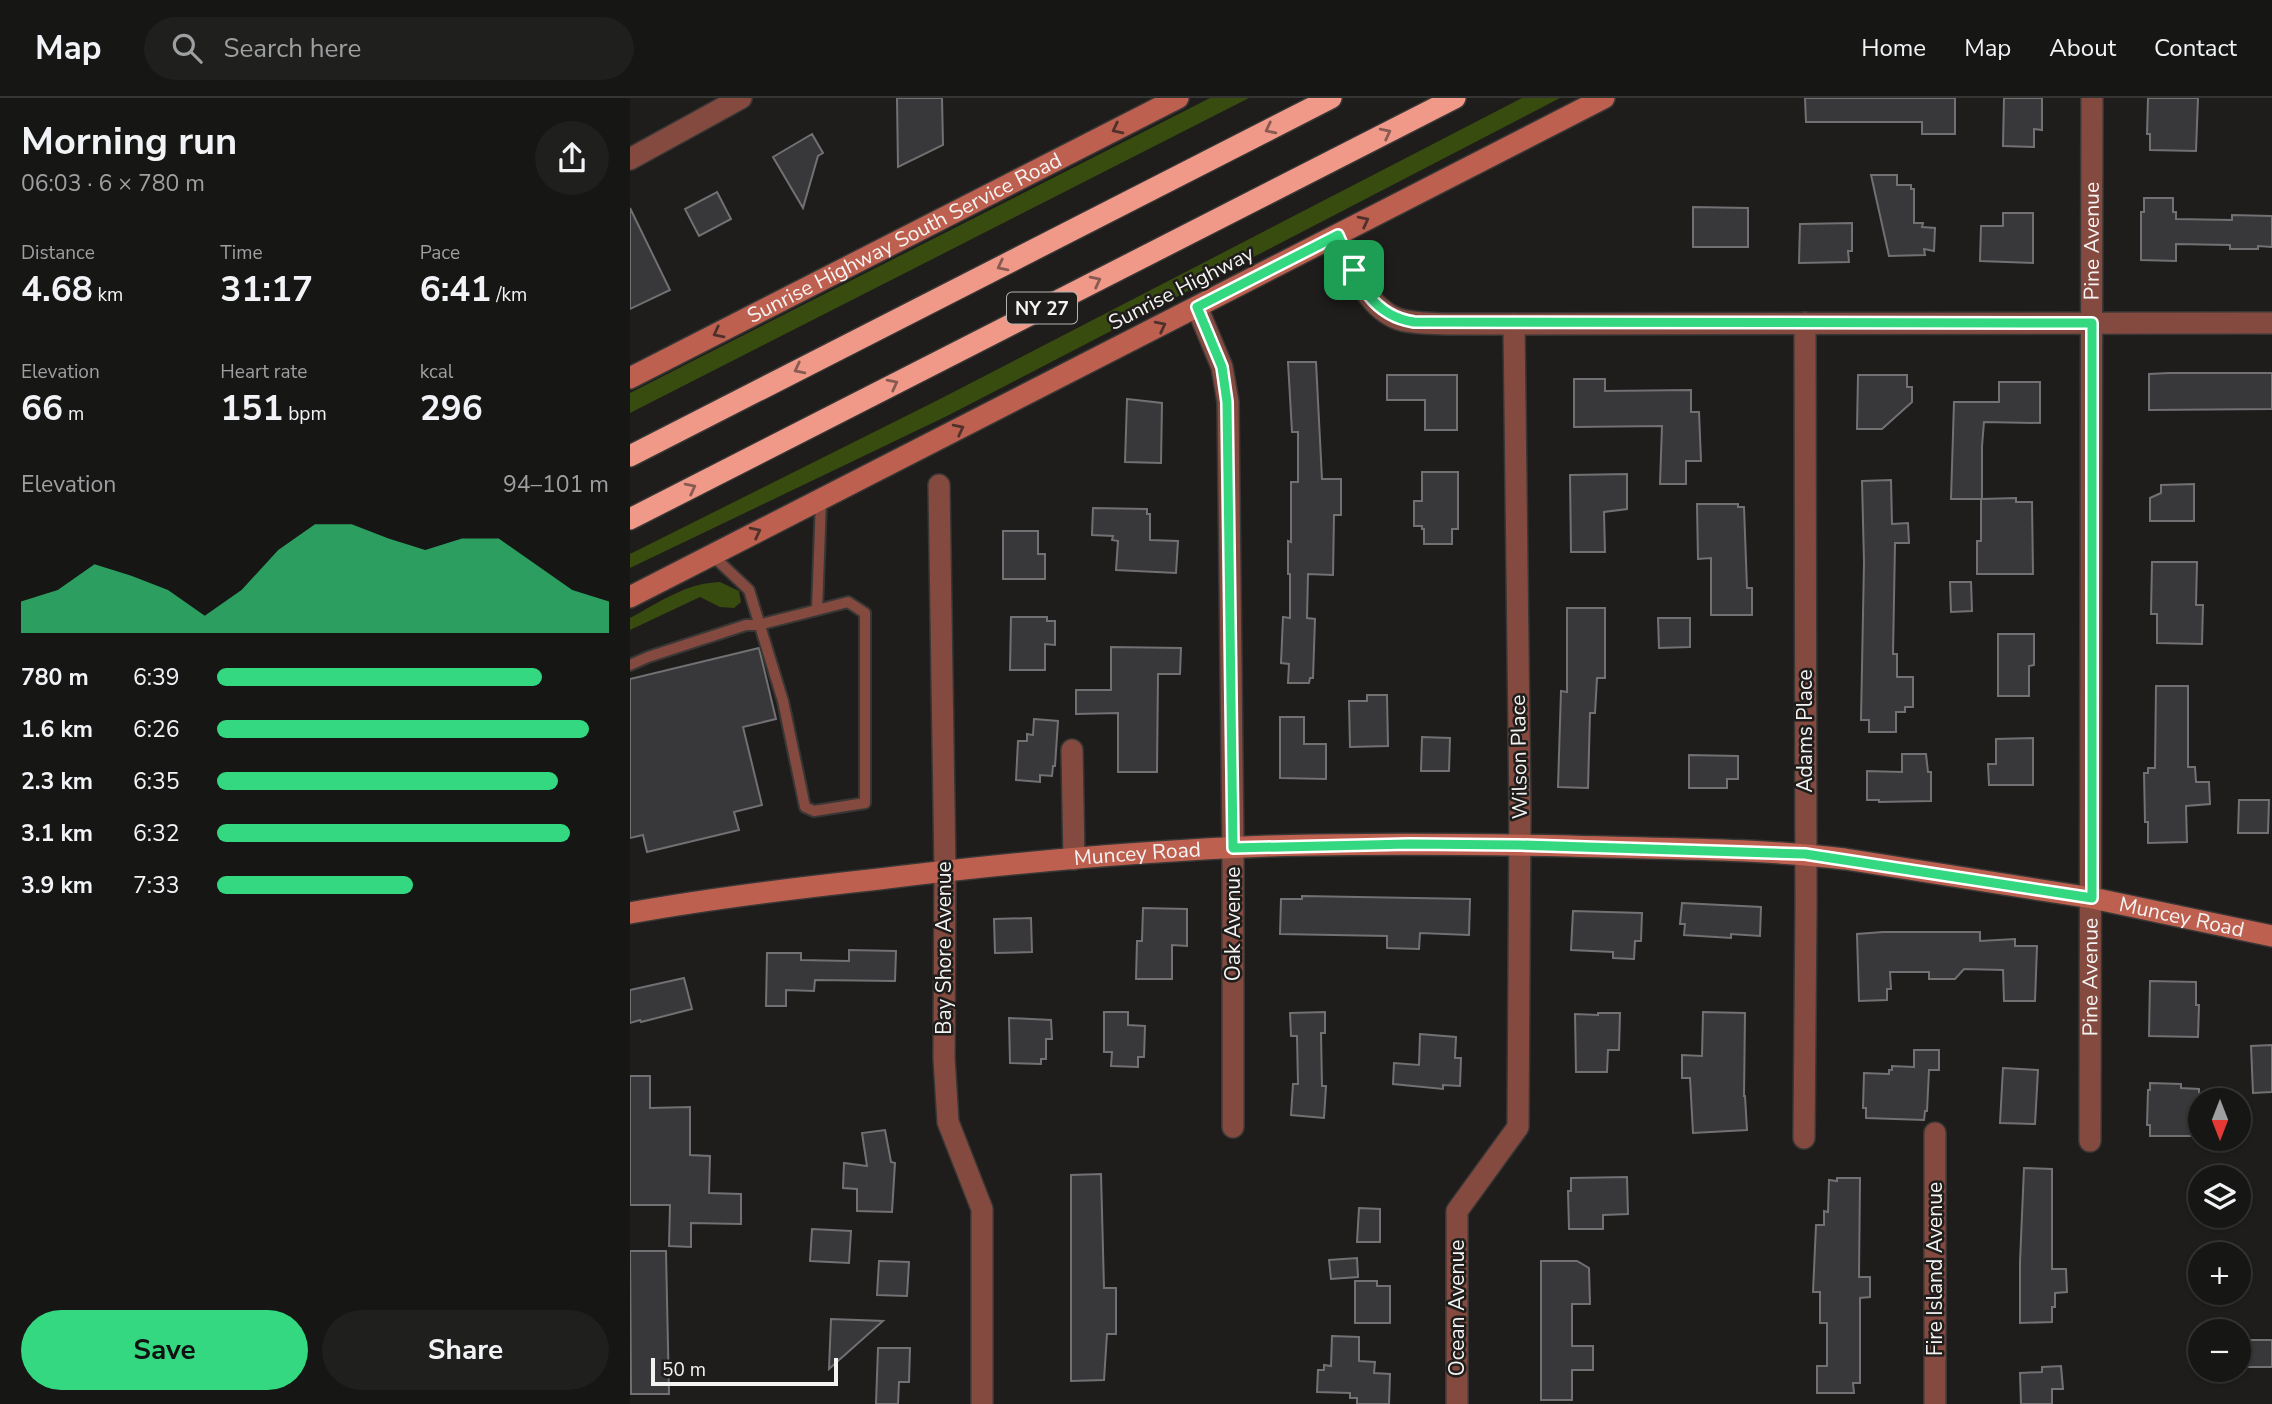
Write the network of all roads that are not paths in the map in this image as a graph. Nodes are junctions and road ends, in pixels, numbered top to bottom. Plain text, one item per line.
1 (741, 98) edge
2 (1178, 98) edge
3 (1331, 98) edge
4 (1455, 98) edge
5 (1604, 98) edge
6 (2092, 98) edge
7 (630, 159) edge
8 (1338, 235) junction
9 (1197, 307) junction
10 (1805, 323) junction
11 (2092, 323) junction
12 (2272, 323) edge
13 (1514, 324) junction
14 (630, 378) edge
15 (630, 456) edge
16 (939, 485) dead end
17 (821, 500) junction
18 (630, 519) edge
19 (712, 555) junction
20 (630, 597) edge
21 (817, 610) junction
22 (758, 625) junction
23 (630, 665) edge
24 (1072, 750) dead end
25 (1520, 845) junction
26 (1233, 848) junction
27 (1805, 854) junction
28 (1074, 859) junction
29 (945, 871) junction
30 (2092, 898) junction
31 (630, 913) edge
32 (2272, 936) edge
33 (1233, 1127) dead end
34 (1935, 1133) dead end
35 (1804, 1138) dead end
36 (2090, 1141) dead end
37 (1457, 1212) joint
38 (982, 1404) edge
39 (1457, 1404) edge
40 (1935, 1404) edge

1 - 7 street
2 -> 14 main road, Sunrise Highway South Service Road
3 -> 15 highway, NY 27
18 -> 4 highway, NY 27
8 -> 5 main road, Sunrise Highway
6 - 11 street, Pine Avenue
8 - 9 main road, Sunrise Highway
8 - 13 street
17 -> 9 main road, Sunrise Highway
9 - 26 street, Oak Avenue
10 - 11 street
10 - 13 street
10 - 27 street, Adams Place
11 - 12 street
11 - 30 street, Pine Avenue
13 - 25 street, Wilson Place
16 - 29 street, Bay Shore Avenue
19 -> 17 main road, Sunrise Highway
17 - 21 lane
19 - 20 main road, Sunrise Highway
19 - 22 lane
21 - 22 lane
21 - 22 lane
22 - 23 lane
24 - 28 street
25 - 26 main road, Muncey Road
25 - 27 main road, Muncey Road
25 - 37 street, Wilson Place
26 - 28 main road, Muncey Road
26 - 33 street, Oak Avenue
27 - 30 main road, Muncey Road
27 - 35 street, Adams Place
28 - 29 main road, Muncey Road
29 - 31 main road, Muncey Road
29 - 38 street, Bay Shore Avenue
30 - 32 main road, Muncey Road
30 - 36 street, Pine Avenue
34 - 40 street, Fire Island Avenue
37 - 39 street, Ocean Avenue

